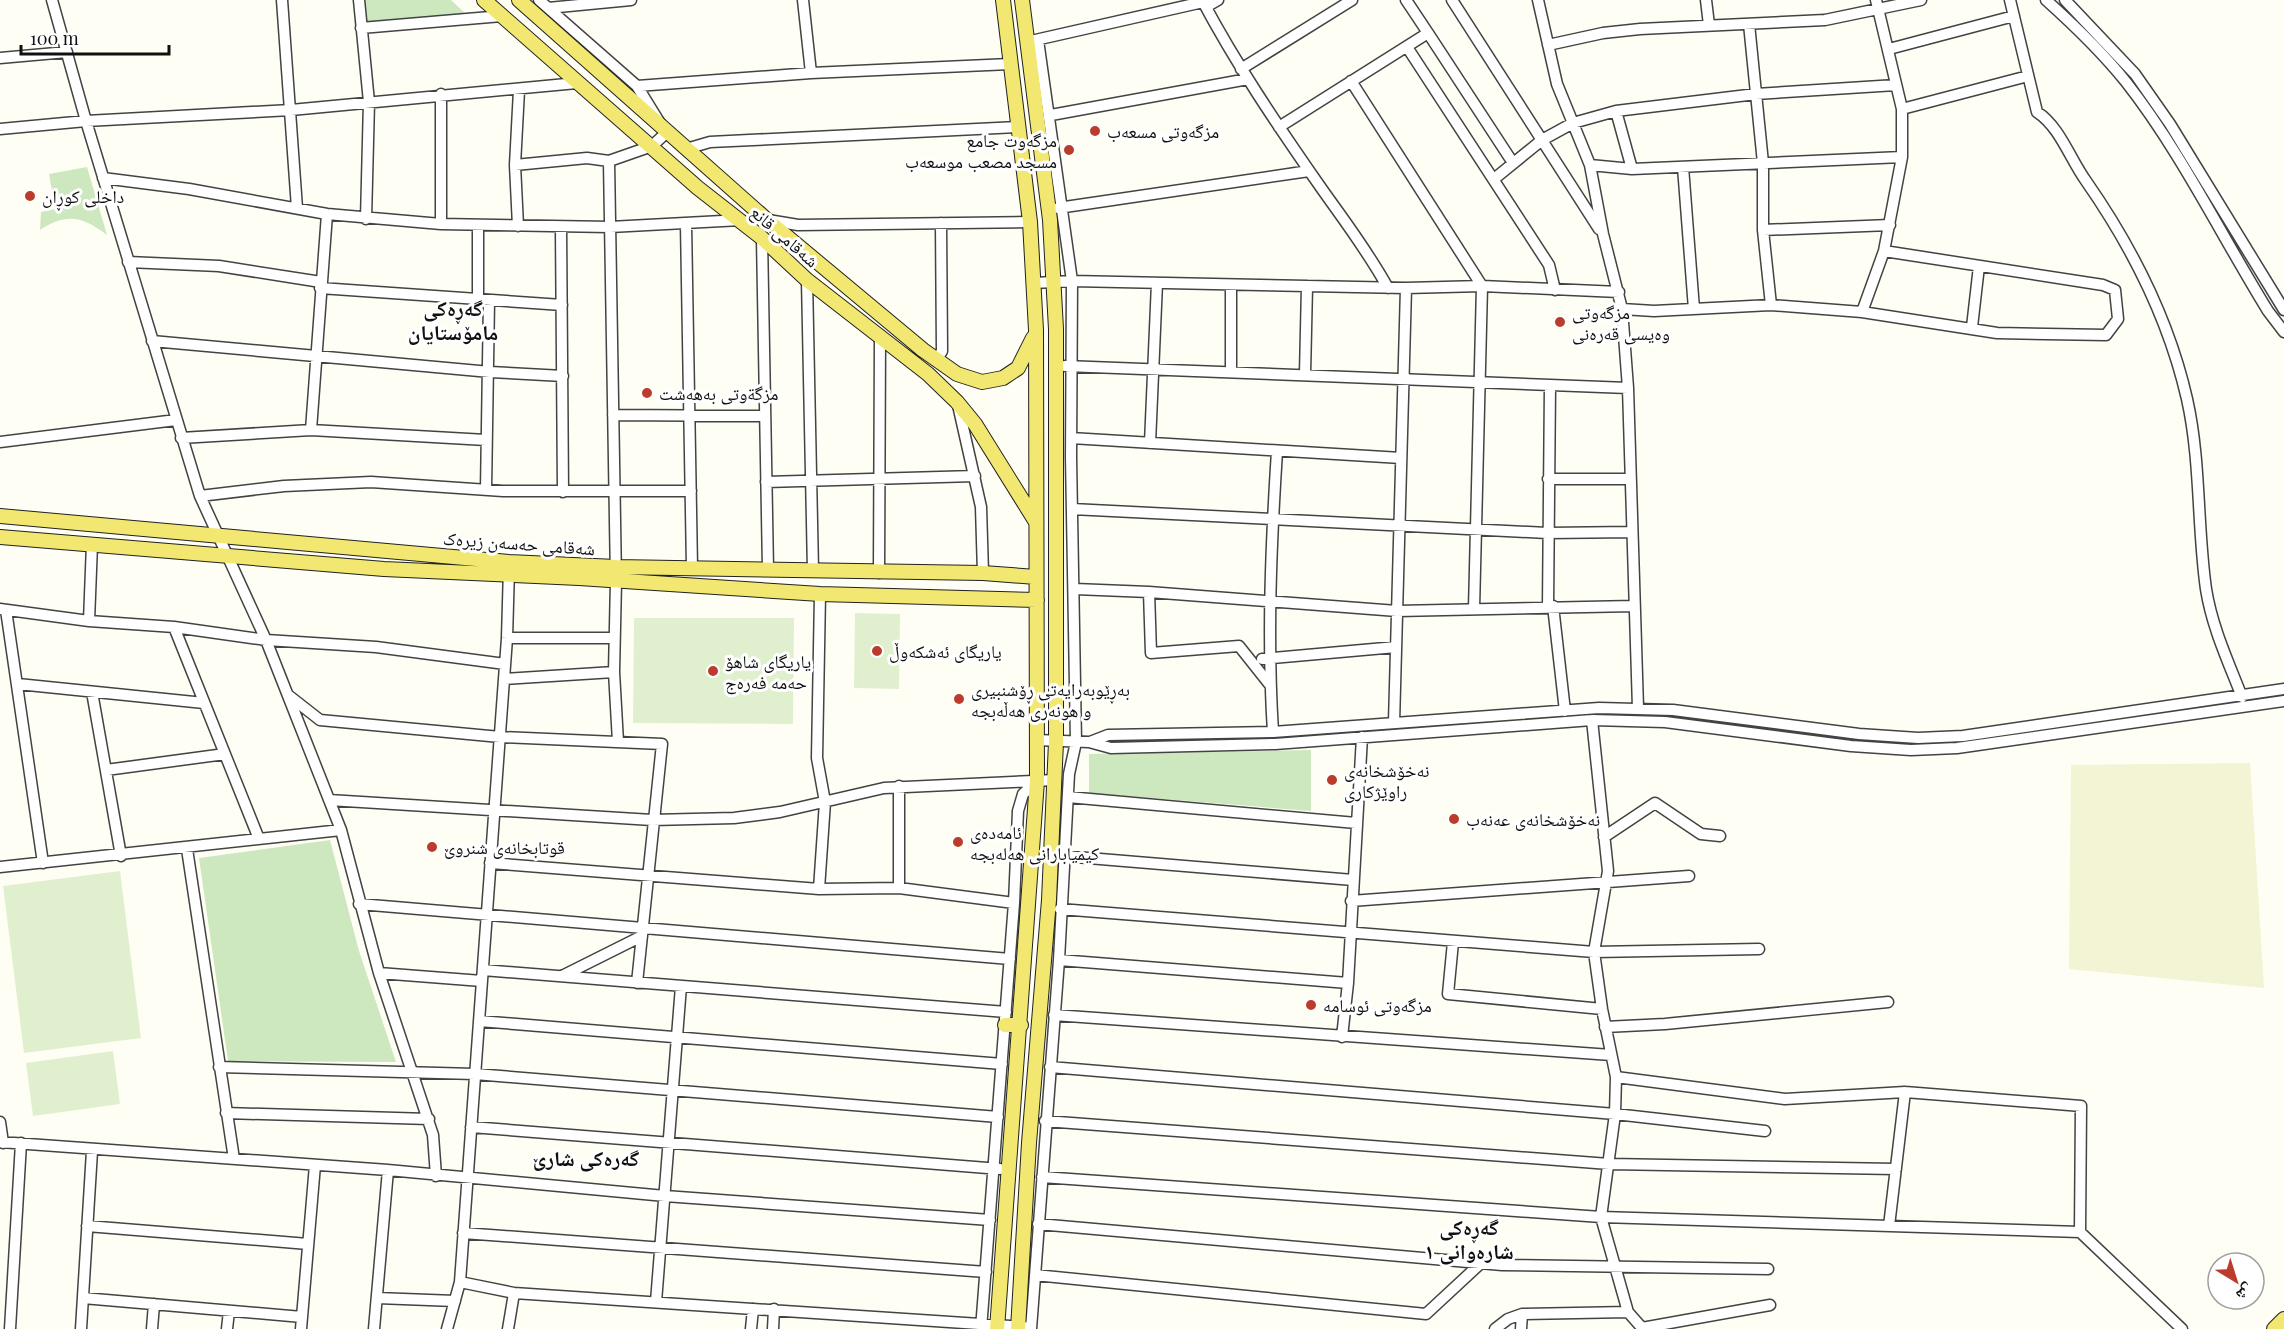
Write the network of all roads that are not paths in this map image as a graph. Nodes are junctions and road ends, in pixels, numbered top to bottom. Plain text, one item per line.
1 (52, 0) edge
2 (282, 0) edge
3 (359, 0) edge
4 (484, 0) edge
5 (519, 0) edge
6 (539, 0) edge
7 (631, 0) edge
8 (804, 0) edge
9 (1003, 0) edge
10 (1022, 0) edge
11 (1218, 0) edge
12 (1352, 0) edge
13 (1406, 0) edge
14 (1452, 0) edge
15 (1538, 0) edge
16 (1706, 0) edge
17 (1921, 0) edge
18 (2010, 0) edge
19 (2046, 0) edge
20 (2065, 0) edge
21 (1204, 3) edge
22 (1878, 5) edge
23 (548, 8) junction
24 (502, 16) junction
25 (2014, 16) junction
26 (2086, 20) junction
27 (1749, 24) junction
28 (1709, 25) junction
29 (362, 28) junction
30 (2078, 28) junction
31 (1428, 33) junction
32 (1033, 41) junction
33 (1548, 45) junction
34 (1407, 47) junction
35 (1889, 49) junction
36 (67, 52) junction
37 (0, 58) edge
38 (1010, 64) junction
39 (1241, 69) junction
40 (811, 73) junction
41 (2028, 76) junction
42 (1248, 79) junction
43 (1351, 81) junction
44 (577, 83) junction
45 (1896, 85) junction
46 (637, 86) junction
47 (519, 90) junction
48 (441, 94) junction
49 (1756, 94) junction
50 (369, 102) junction
51 (1902, 109) junction
52 (291, 110) junction
53 (1616, 111) junction
54 (1051, 115) junction
55 (86, 121) junction
56 (1573, 123) junction
57 (1018, 127) junction
58 (1279, 127) junction
59 (0, 129) edge
60 (666, 133) junction
61 (1542, 140) junction
62 (652, 146) junction
63 (686, 149) junction
64 (1902, 157) junction
65 (609, 161) junction
66 (1513, 163) junction
67 (1763, 163) junction
68 (515, 165) junction
69 (1590, 165) junction
70 (1683, 166) junction
71 (1632, 169) junction
72 (1309, 171) junction
73 (103, 178) junction
74 (1494, 179) junction
75 (297, 208) junction
76 (1056, 208) junction
77 (327, 214) junction
78 (366, 219) junction
79 (741, 220) junction
80 (767, 220) junction
81 (1030, 222) junction
82 (941, 223) junction
83 (441, 224) junction
84 (686, 224) junction
85 (478, 225) junction
86 (1890, 225) junction
87 (518, 226) junction
88 (561, 227) junction
89 (610, 227) junction
90 (1763, 230) junction
91 (1603, 234) junction
92 (762, 238) junction
93 (1884, 251) junction
94 (128, 262) junction
95 (1979, 266) junction
96 (807, 280) junction
97 (1072, 280) junction
98 (1054, 281) junction
99 (1034, 283) junction
100 (1157, 283) junction
101 (321, 285) junction
102 (1231, 285) junction
103 (1307, 286) junction
104 (1482, 286) junction
105 (1388, 288) junction
106 (1406, 288) junction
107 (1554, 290) junction
108 (1619, 291) junction
109 (478, 299) junction
110 (489, 300) junction
111 (562, 305) junction
112 (1771, 305) junction
113 (1622, 309) junction
114 (1694, 309) junction
115 (2284, 310) edge
116 (1862, 312) junction
117 (1972, 327) junction
118 (1036, 330) junction
119 (2284, 332) edge
120 (880, 337) junction
121 (152, 341) junction
122 (923, 350) junction
123 (315, 354) junction
124 (937, 359) junction
125 (912, 362) junction
126 (1056, 366) junction
127 (1072, 366) junction
128 (1153, 369) junction
129 (490, 372) junction
130 (1231, 372) junction
131 (1305, 374) junction
132 (563, 376) junction
133 (1404, 378) junction
134 (1480, 381) junction
135 (1550, 385) junction
136 (1628, 388) junction
137 (957, 402) junction
138 (613, 416) junction
139 (689, 416) junction
140 (765, 416) junction
141 (176, 420) junction
142 (311, 430) junction
143 (181, 438) junction
144 (1071, 438) junction
145 (486, 440) junction
146 (0, 442) edge
147 (1150, 443) junction
148 (1277, 451) junction
149 (1401, 458) junction
150 (975, 476) junction
151 (1548, 478) junction
152 (880, 479) junction
153 (1630, 479) junction
154 (766, 482) junction
155 (811, 482) junction
156 (486, 490) junction
157 (691, 491) junction
158 (563, 492) junction
159 (614, 492) junction
160 (200, 496) junction
161 (1072, 509) junction
162 (0, 516) edge
163 (1272, 520) junction
164 (1036, 522) junction
165 (1399, 526) junction
166 (1476, 530) junction
167 (1632, 532) junction
168 (1547, 533) junction
169 (217, 535) junction
170 (0, 537) edge
171 (92, 544) junction
172 (225, 555) junction
173 (692, 568) junction
174 (509, 569) junction
175 (768, 570) junction
176 (813, 571) junction
177 (879, 573) junction
178 (983, 573) junction
179 (616, 574) junction
180 (1036, 577) junction
181 (1075, 589) junction
182 (1149, 592) junction
183 (820, 594) junction
184 (1037, 600) junction
185 (1271, 601) junction
186 (1634, 606) junction
187 (1550, 607) junction
188 (3, 609) edge
189 (1474, 609) junction
190 (1397, 611) junction
191 (89, 621) junction
192 (174, 627) junction
193 (507, 638) junction
194 (614, 638) junction
195 (266, 640) junction
196 (1396, 648) junction
197 (1268, 658) junction
198 (1250, 660) junction
199 (505, 664) junction
200 (614, 672) junction
201 (504, 679) junction
202 (18, 684) junction
203 (1270, 686) junction
204 (2284, 689) edge
205 (92, 692) junction
206 (287, 694) junction
207 (2242, 697) junction
208 (2284, 701) edge
209 (204, 703) junction
210 (1638, 708) junction
211 (1565, 711) junction
212 (320, 720) junction
213 (1592, 720) junction
214 (1493, 722) junction
215 (1394, 723) junction
216 (2053, 729) junction
217 (1273, 732) junction
218 (302, 733) junction
219 (500, 737) junction
220 (1362, 737) junction
221 (1035, 741) junction
222 (618, 742) junction
223 (1056, 742) junction
224 (1076, 742) junction
225 (1089, 742) junction
226 (225, 754) junction
227 (106, 770) junction
228 (1054, 780) junction
229 (1036, 781) junction
230 (899, 786) junction
231 (1068, 796) junction
232 (329, 800) junction
233 (825, 802) junction
234 (494, 811) junction
235 (652, 820) junction
236 (1356, 823) junction
237 (341, 830) junction
238 (1720, 836) dead end
239 (1604, 837) junction
240 (259, 839) junction
241 (188, 849) junction
242 (121, 856) junction
243 (1064, 856) junction
244 (43, 863) junction
245 (490, 863) junction
246 (0, 867) edge
247 (648, 874) junction
248 (1689, 876) dead end
249 (1353, 880) junction
250 (1606, 882) junction
251 (899, 888) junction
252 (819, 889) junction
253 (1352, 901) junction
254 (1014, 903) junction
255 (1057, 903) junction
256 (359, 904) junction
257 (487, 915) junction
258 (643, 933) junction
259 (1350, 933) junction
260 (1453, 942) junction
261 (1759, 950) dead end
262 (1594, 952) junction
263 (1010, 958) junction
264 (1059, 960) junction
265 (379, 973) junction
266 (482, 976) junction
267 (561, 976) junction
268 (637, 982) junction
269 (1348, 982) junction
270 (681, 986) junction
271 (1888, 1002) dead end
272 (1602, 1009) junction
273 (1054, 1015) junction
274 (1006, 1018) junction
275 (479, 1021) junction
276 (1021, 1025) junction
277 (1605, 1027) junction
278 (676, 1036) junction
279 (1342, 1037) junction
280 (1611, 1055) junction
281 (1002, 1064) junction
282 (219, 1067) junction
283 (1050, 1067) junction
284 (412, 1072) junction
285 (475, 1074) junction
286 (1616, 1077) junction
287 (672, 1092) junction
288 (1905, 1092) junction
289 (226, 1113) junction
290 (1616, 1114) junction
291 (998, 1117) junction
292 (429, 1119) junction
293 (1046, 1121) junction
294 (0, 1122) edge
295 (471, 1127) junction
296 (1765, 1131) dead end
297 (2, 1142) edge
298 (668, 1142) junction
299 (21, 1143) junction
300 (1029, 1143) junction
301 (1044, 1144) junction
302 (92, 1151) junction
303 (234, 1159) junction
304 (1608, 1164) junction
305 (315, 1166) junction
306 (994, 1168) junction
307 (1896, 1169) junction
308 (388, 1170) junction
309 (1010, 1170) junction
310 (436, 1176) junction
311 (1041, 1176) junction
312 (466, 1178) junction
313 (665, 1196) junction
314 (1601, 1217) junction
315 (990, 1220) junction
316 (1038, 1224) junction
317 (87, 1226) junction
318 (1889, 1226) junction
319 (2080, 1232) junction
320 (463, 1233) junction
321 (308, 1244) junction
322 (661, 1247) junction
323 (1481, 1263) junction
324 (1616, 1267) junction
325 (1768, 1269) dead end
326 (986, 1272) junction
327 (1035, 1275) junction
328 (460, 1282) junction
329 (514, 1293) junction
330 (83, 1298) junction
331 (377, 1298) junction
332 (455, 1301) junction
333 (656, 1302) junction
334 (154, 1304) junction
335 (1770, 1305) dead end
336 (753, 1309) junction
337 (774, 1309) junction
338 (229, 1311) junction
339 (1629, 1312) junction
340 (1522, 1314) junction
341 (302, 1317) junction
342 (2284, 1319) edge
343 (981, 1328) edge
344 (997, 1328) edge
345 (1026, 1328) edge
346 (10, 1329) edge
347 (81, 1329) edge
348 (152, 1329) edge
349 (227, 1329) edge
350 (301, 1329) edge
351 (374, 1329) edge
352 (447, 1329) edge
353 (508, 1329) edge
354 (751, 1329) edge
355 (773, 1329) edge
356 (1495, 1329) edge
357 (1521, 1329) edge
358 (1643, 1329) edge
359 (2182, 1329) edge
360 (2274, 1329) edge

1 - 36 street
2 - 52 street
3 - 29 street
4 - 24 main road, شەقامی قانع
5 - 60 main road, شەقامی قانع
6 - 23 street
7 - 23 street
8 - 40 street
9 - 38 main road
10 - 32 main road
11 - 21 street
12 - 39 street
13 - 31 street
14 - 61 street
15 - 33 street
16 - 28 street
17 - 22 street
18 - 25 street
19 - 30 street
20 - 26 street
21 - 32 street
21 - 39 street
22 - 27 street
22 - 35 street
23 - 46 street
24 - 29 street
24 - 44 main road, شەقامی قانع
25 - 35 street
25 - 41 street
26 - 30 street
26 - 115 street
27 - 28 street
27 - 49 street
28 - 33 street
29 - 50 street
30 - 119 street
31 - 34 street
31 - 66 street
32 - 54 street
32 - 76 main road
33 - 56 street
34 - 43 street
34 - 74 street
35 - 45 street
36 - 37 street
36 - 55 street
38 - 40 street
38 - 57 main road
39 - 42 street
40 - 46 street
41 - 51 street
41 - 207 street
42 - 54 street
42 - 58 street
43 - 58 street
43 - 104 street
44 - 47 street
44 - 62 main road, شەقامی قانع
45 - 49 street
45 - 51 street
46 - 60 street
47 - 48 street
47 - 68 street
48 - 50 street
48 - 83 street
49 - 53 street
49 - 67 street
50 - 52 street
50 - 78 street
51 - 64 street
52 - 55 street
52 - 75 street
53 - 56 street
53 - 71 street
54 - 76 street
55 - 59 street
55 - 73 street
56 - 61 street
56 - 69 street
57 - 63 street
57 - 81 main road
58 - 72 street
60 - 62 street
60 - 63 main road, شەقامی قانع
61 - 66 street
61 - 91 street
62 - 65 street
62 - 79 main road, شەقامی قانع
63 - 80 main road, شەقامی قانع
64 - 67 street
64 - 86 street
65 - 68 street
65 - 89 street
66 - 74 street
67 - 70 street
67 - 90 street
68 - 87 street
69 - 71 street
69 - 91 street
70 - 71 street
70 - 114 street
72 - 76 street
72 - 105 street
73 - 75 street
73 - 94 street
74 - 107 street
75 - 77 street
76 - 97 street
76 - 98 main road
77 - 78 street
77 - 101 street
78 - 83 street
79 - 84 street
79 - 92 main road, شەقامی قانع
80 - 82 street
80 - 122 main road, شەقامی قانع
81 - 82 street
81 - 99 main road
82 - 124 street
83 - 85 street
84 - 89 street
84 - 139 street
85 - 87 street
85 - 109 street
86 - 90 street
86 - 93 street
87 - 88 street
88 - 89 street
88 - 111 street
89 - 138 street
90 - 112 street
91 - 108 street
92 - 96 main road, شەقامی قانع
92 - 140 street
93 - 95 street
93 - 116 street
94 - 101 street
94 - 121 street
95 - 117 street
95 - 117 street
96 - 120 main road, شەقامی قانع
96 - 155 street
97 - 98 street
97 - 100 street
97 - 127 street
98 - 99 street
98 - 126 main road
99 - 118 main road
100 - 102 street
100 - 128 street
101 - 109 street
101 - 123 street
102 - 103 street
102 - 130 street
103 - 105 street
103 - 131 street
104 - 106 street
104 - 107 street
104 - 134 street
105 - 106 street
106 - 133 street
107 - 108 street
108 - 113 street
109 - 110 street
110 - 111 street
110 - 129 street
111 - 132 street
112 - 114 street
112 - 116 street
113 - 114 street
113 - 136 street
116 - 117 street
118 - 124 main road, شەقامی قانع
118 - 164 main road
120 - 125 main road, شەقامی قانع
120 - 152 street
121 - 123 street
121 - 141 street
122 - 124 main road, شەقامی قانع
122 - 125 main road
123 - 129 street
123 - 142 street
125 - 137 main road, شەقامی قانع
126 - 127 street
126 - 223 main road
127 - 128 street
127 - 144 street
128 - 130 street
128 - 147 street
129 - 132 street
129 - 145 street
130 - 131 street
131 - 133 street
132 - 158 street
133 - 134 street
133 - 149 street
134 - 135 street
134 - 166 street
135 - 136 street
135 - 151 street
136 - 153 street
137 - 150 street
137 - 164 main road, شەقامی قانع
138 - 139 street
138 - 159 street
139 - 140 street
139 - 157 street
140 - 154 street
141 - 143 street
141 - 146 street
142 - 143 street
142 - 145 street
143 - 160 street
144 - 147 street
144 - 161 street
145 - 156 street
147 - 148 street
148 - 149 street
148 - 163 street
149 - 165 street
150 - 152 street
150 - 178 street
151 - 153 street
151 - 168 street
152 - 155 street
152 - 177 street
153 - 167 street
154 - 155 street
154 - 175 street
155 - 176 street
156 - 158 street
156 - 160 street
157 - 159 street
157 - 173 street
158 - 159 street
159 - 179 street
160 - 169 street
161 - 163 street
161 - 181 street
162 - 169 main road, شەقامی حەسەن زیرەک
163 - 165 street
163 - 185 street
164 - 180 main road
165 - 166 street
165 - 190 street
166 - 168 street
166 - 189 street
167 - 168 street
167 - 186 street
168 - 187 street
169 - 172 street
169 - 174 main road, شەقامی حەسەن زیرەک
170 - 171 main road, شەقامی حەسەن زیرەک
171 - 172 main road, شەقامی حەسەن زیرەک
171 - 191 street
172 - 174 main road, شەقامی حەسەن زیرەک
172 - 195 street
173 - 175 main road, شەقامی حەسەن زیرەک
173 - 179 main road, شەقامی حەسەن زیرەک
174 - 179 main road, شەقامی حەسەن زیرەک
174 - 193 street
175 - 176 main road, شەقامی حەسەن زیرەک
176 - 177 main road, شەقامی حەسەن زیرەک
177 - 178 main road, شەقامی حەسەن زیرەک
178 - 180 main road, شەقامی حەسەن زیرەک
179 - 183 main road, شەقامی حەسەن زیرەک
179 - 194 street
180 - 184 main road
181 - 182 street
181 - 224 street
182 - 185 street
182 - 198 street
183 - 184 main road, شەقامی حەسەن زیرەک
183 - 233 street
184 - 221 main road
185 - 190 street
185 - 197 street
186 - 187 street
186 - 210 street
187 - 189 street
187 - 211 street
188 - 191 street
188 - 202 street
189 - 190 street
190 - 196 street
191 - 192 street
192 - 195 street
192 - 209 street
193 - 194 street
193 - 199 street
194 - 200 street
195 - 199 street
195 - 206 street
196 - 197 street
196 - 215 street
197 - 198 street
197 - 203 street
198 - 203 street
199 - 201 street
200 - 201 street
200 - 222 street
201 - 219 street
202 - 205 street
202 - 244 street
203 - 217 street
204 - 207 street
205 - 209 street
205 - 227 street
206 - 212 street
206 - 218 street
207 - 216 street
208 - 216 street
209 - 226 street
210 - 211 street
210 - 216 street
211 - 214 street
212 - 218 street
212 - 219 street
213 - 214 street
213 - 216 street
213 - 239 street
214 - 215 street
214 - 220 street
215 - 217 street
217 - 225 street
218 - 232 street
219 - 222 street
219 - 234 street
220 - 225 street
220 - 236 street
221 - 223 street
221 - 229 main road
222 - 235 street
223 - 224 street
223 - 228 main road
224 - 225 street
224 - 231 street
226 - 227 street
226 - 240 street
227 - 242 street
228 - 229 street
228 - 255 main road
229 - 230 street
229 - 254 street
229 - 276 main road
230 - 233 street
230 - 251 street
231 - 236 street
231 - 243 street
232 - 234 street
232 - 237 street
233 - 235 street
233 - 252 street
234 - 235 street
234 - 245 street
235 - 247 street
236 - 249 street
237 - 240 street
237 - 256 street
238 - 239 street
239 - 250 street
240 - 241 street
241 - 242 street
241 - 282 street
242 - 244 street
243 - 249 street
243 - 255 street
244 - 246 street
245 - 247 street
245 - 257 street
247 - 252 street
247 - 258 street
248 - 250 street
249 - 253 street
250 - 253 street
250 - 262 street
251 - 252 street
251 - 254 street
253 - 259 street
254 - 263 street
255 - 259 street
255 - 264 street
255 - 300 main road
256 - 257 street
256 - 265 street
257 - 258 street
257 - 266 street
258 - 263 street
258 - 267 street
258 - 268 street
259 - 260 street
259 - 269 street
260 - 262 street
260 - 272 street
261 - 262 street
262 - 272 street
263 - 274 street
264 - 269 street
264 - 273 street
265 - 266 street
265 - 284 street
266 - 267 street
266 - 275 street
267 - 268 street
268 - 270 street
269 - 279 street
270 - 274 street
270 - 278 street
271 - 277 street
272 - 277 street
273 - 279 street
273 - 283 street
274 - 276 main road
274 - 281 street
275 - 278 street
275 - 285 street
276 - 309 main road
277 - 280 street
278 - 281 street
278 - 287 street
279 - 280 street
280 - 286 street
281 - 291 street
282 - 284 street
282 - 289 street
283 - 290 street
283 - 293 street
284 - 285 street
284 - 292 street
285 - 287 street
285 - 295 street
286 - 288 street
286 - 290 street
287 - 291 street
287 - 298 street
288 - 307 street
288 - 319 street
289 - 292 street
289 - 303 street
290 - 296 street
290 - 304 street
291 - 306 street
292 - 310 street
293 - 301 street
293 - 304 street
294 - 297 street
295 - 298 street
295 - 312 street
297 - 299 street
298 - 306 street
298 - 313 street
299 - 302 street
299 - 346 street
300 - 301 main road
300 - 345 main road
301 - 311 street
302 - 303 street
302 - 317 street
303 - 305 street
304 - 307 street
304 - 314 street
305 - 308 street
305 - 321 street
306 - 309 street
306 - 315 street
307 - 318 street
308 - 310 street
308 - 331 street
309 - 344 main road
310 - 312 street
311 - 314 street
311 - 316 street
312 - 313 street
312 - 320 street
313 - 315 street
313 - 322 street
314 - 318 street
314 - 324 street
315 - 326 street
316 - 323 street
316 - 327 street
317 - 321 street
317 - 330 street
318 - 319 street
319 - 359 street
320 - 322 street
320 - 328 street
321 - 341 street
322 - 326 street
322 - 333 street
323 - 324 street
323 - 327 street
324 - 325 street
324 - 339 street
326 - 343 street
327 - 345 street
328 - 329 street
328 - 332 street
329 - 333 street
329 - 353 street
330 - 334 street
330 - 347 street
331 - 332 street
331 - 351 street
332 - 352 street
333 - 336 street
334 - 338 street
334 - 348 street
335 - 358 street
336 - 337 street
336 - 354 street
337 - 343 street
337 - 355 street
338 - 341 street
338 - 349 street
339 - 340 street
339 - 358 street
340 - 356 street
340 - 357 street
341 - 350 street
342 - 360 main road
343 - 344 street
344 - 345 street

